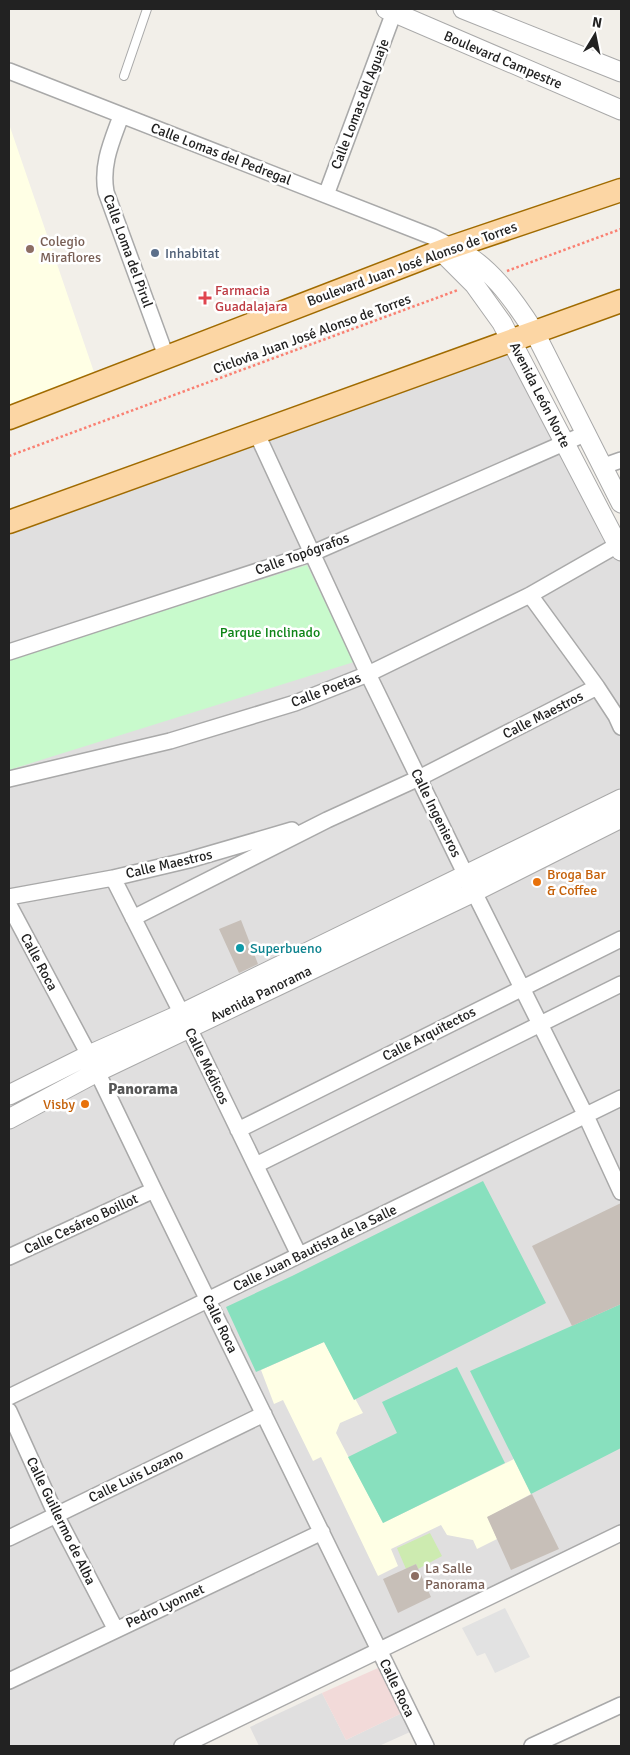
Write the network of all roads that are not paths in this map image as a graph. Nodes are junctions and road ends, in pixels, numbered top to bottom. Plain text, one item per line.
1 (147, 9) edge
2 (463, 9) edge
3 (390, 10) edge
4 (9, 71) edge
5 (621, 72) edge
6 (124, 76) dead end
7 (621, 110) edge
8 (121, 116) junction
9 (621, 190) edge
10 (326, 195) junction
11 (442, 245) junction
12 (482, 280) junction
13 (621, 301) edge
14 (522, 313) junction
15 (507, 332) junction
16 (535, 333) junction
17 (166, 356) junction
18 (9, 418) edge
19 (256, 432) junction
20 (587, 433) junction
21 (564, 443) junction
22 (613, 463) edge
23 (621, 502) edge
24 (9, 522) edge
25 (620, 546) edge
26 (313, 553) junction
27 (530, 595) junction
28 (9, 652) edge
29 (368, 674) junction
30 (597, 688) junction
31 (621, 727) edge
32 (419, 778) junction
33 (9, 779) edge
34 (621, 799) edge
35 (621, 818) edge
36 (327, 820) junction
37 (113, 878) junction
38 (470, 883) junction
39 (9, 897) edge
40 (9, 905) edge
41 (133, 918) junction
42 (621, 939) edge
43 (621, 984) edge
44 (522, 988) junction
45 (185, 1021) junction
46 (540, 1024) junction
47 (93, 1063) junction
48 (9, 1095) edge
49 (621, 1098) edge
50 (10, 1116) edge
51 (586, 1116) junction
52 (238, 1130) junction
53 (256, 1165) junction
54 (154, 1190) junction
55 (621, 1192) edge
56 (299, 1255) junction
57 (9, 1257) edge
58 (208, 1300) junction
59 (9, 1397) edge
60 (9, 1411) edge
61 (264, 1414) junction
62 (56, 1515) junction
63 (322, 1532) junction
64 (621, 1533) edge
65 (9, 1538) edge
66 (116, 1630) junction
67 (379, 1651) junction
68 (9, 1681) edge
69 (621, 1705) edge
70 (182, 1746) edge
71 (426, 1746) edge
72 (532, 1746) edge

1 - 6 lane
2 - 5 street
3 - 7 street, Boulevard Campestre
3 - 10 street, Calle Lomas del Aguaje
4 - 8 street, Calle Lomas del Pedregal
8 - 10 street, Calle Lomas del Pedregal
8 - 17 street, Calle Loma del Pirul
9 - 11 main road, Boulevard Juan José Alonso de Torres
10 - 11 street, Calle Lomas del Pedregal
11 - 12 street, Avenida León Norte
11 - 17 main road, Boulevard Juan José Alonso de Torres
12 - 14 street, Avenida León Norte
12 - 15 street, Avenida León Norte
13 - 16 main road
14 - 15 street
14 - 16 street, Avenida León Norte
15 - 16 main road
15 - 19 main road
15 - 21 street, Avenida León Norte
16 - 20 street, Avenida León Norte
17 - 18 main road, Boulevard Juan José Alonso de Torres
19 - 24 main road
19 - 26 street, Calle Ingenieros
20 - 21 street, Calle Topógrafos
20 - 22 street, Avenida León Norte
21 - 25 street, Avenida León Norte
21 - 26 street, Calle Topógrafos
22 - 23 street, Avenida León Norte
25 - 27 street, Calle Poetas
26 - 28 street, Calle Topógrafos
26 - 29 street, Calle Ingenieros
27 - 29 street, Calle Poetas
27 - 30 street
29 - 32 street, Calle Ingenieros
29 - 33 street, Calle Poetas
30 - 31 street
30 - 32 street, Calle Maestros
32 - 36 street, Calle Maestros
32 - 38 street, Calle Ingenieros
34 - 38 street, Avenida Panorama
35 - 38 street, Avenida Panorama
36 - 37 street, Calle Maestros
36 - 41 street, Calle Maestros
37 - 39 street, Calle Maestros
37 - 41 street, Calle Médicos
38 - 44 street, Calle Ingenieros
38 - 45 street, Avenida Panorama
40 - 47 street, Calle Roca
41 - 45 street, Calle Médicos
42 - 44 street, Calle Arquitectos
43 - 46 street
44 - 46 street, Calle Ingenieros
44 - 52 street, Calle Arquitectos
45 - 47 street, Avenida Panorama
45 - 52 street, Calle Médicos
46 - 51 street, Calle Ingenieros
46 - 53 street
47 - 48 street, Avenida Panorama
47 - 50 street, Avenida Panorama
47 - 54 street, Calle Roca
49 - 51 street, Calle Juan Bautista de la Salle
51 - 55 street, Calle Ingenieros
51 - 56 street, Calle Juan Bautista de la Salle
52 - 53 street, Calle Médicos
53 - 56 street, Calle Médicos
54 - 57 street, Calle Cesáreo Boillot
54 - 58 street, Calle Roca
56 - 58 street, Calle Juan Bautista de la Salle
58 - 59 street, Calle Juan Bautista de la Salle
58 - 61 street, Calle Roca
60 - 62 street, Calle Guillermo de Alba
61 - 62 street, Calle Luis Lozano
61 - 63 street, Calle Roca
62 - 65 street, Calle Luis Lozano
62 - 66 street, Calle Guillermo de Alba
63 - 66 street, Pedro Lyonnet
63 - 67 street, Calle Roca
64 - 67 street
66 - 68 street, Pedro Lyonnet
67 - 70 street
67 - 71 street, Calle Roca
69 - 72 street

